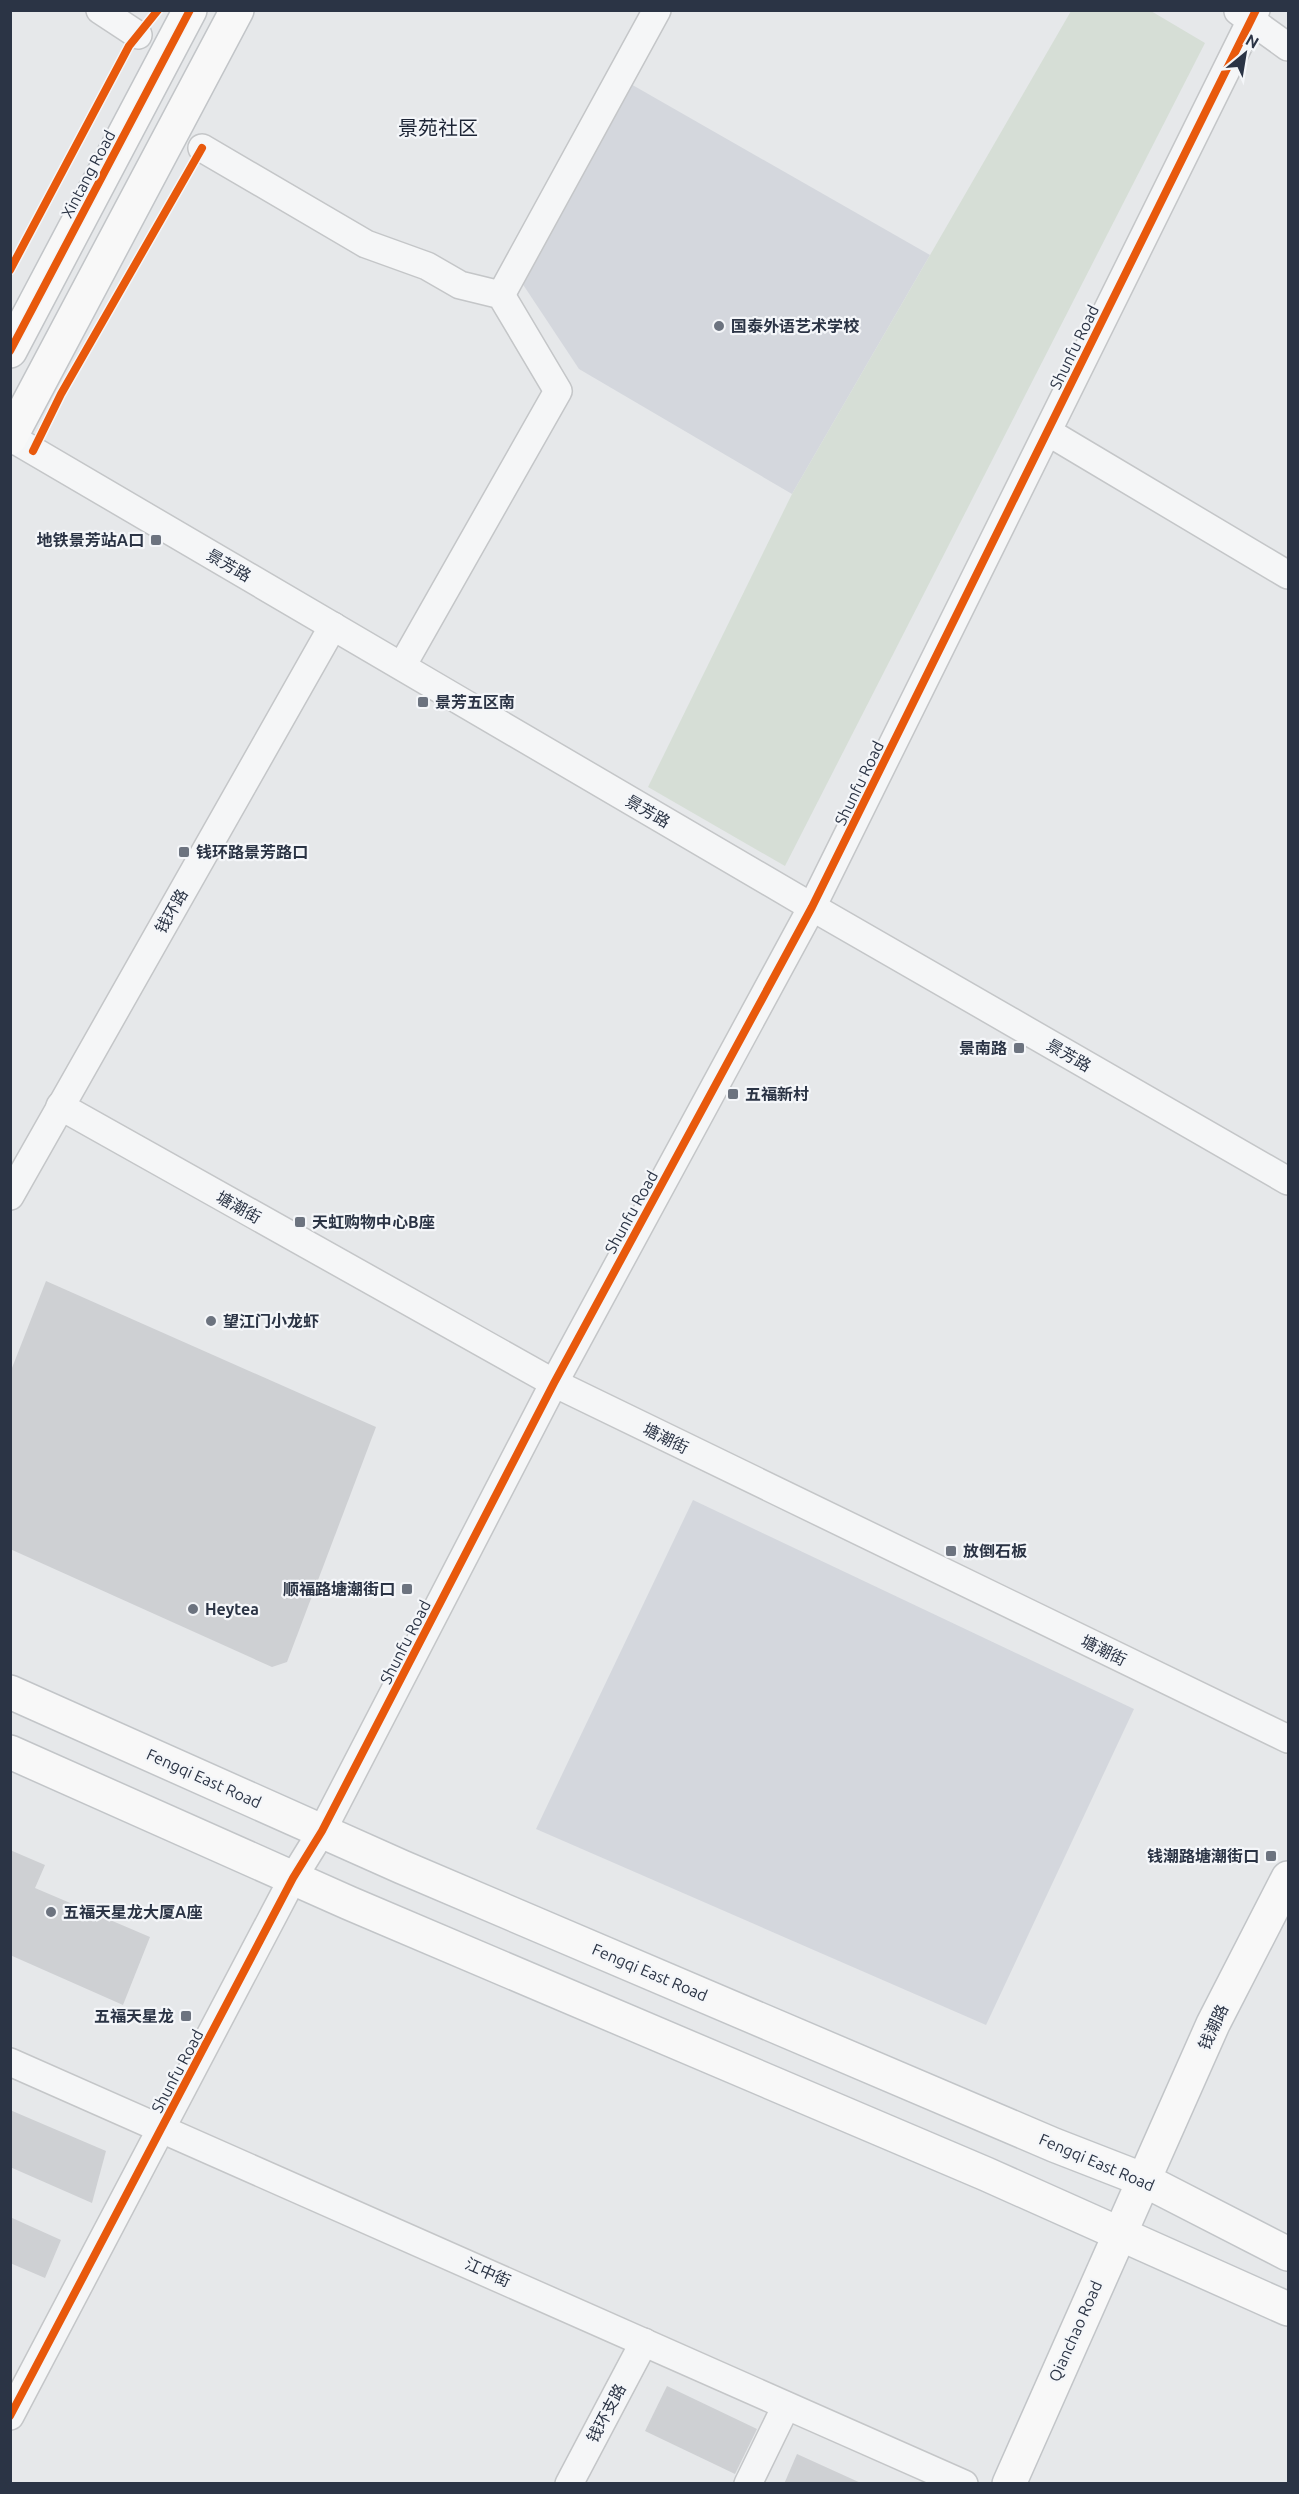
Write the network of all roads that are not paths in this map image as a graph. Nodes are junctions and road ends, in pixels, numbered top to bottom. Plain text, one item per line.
1 (100, 10) edge
2 (190, 10) edge
3 (237, 10) edge
4 (657, 10) edge
5 (1248, 13) edge
6 (138, 34) dead end
7 (1288, 47) edge
8 (202, 148) dead end
9 (501, 295) junction
10 (10, 351) edge
11 (1048, 432) junction
12 (11, 437) edge
13 (1288, 576) edge
14 (333, 626) junction
15 (402, 666) junction
16 (812, 907) junction
17 (60, 1106) junction
18 (1288, 1181) edge
19 (10, 1196) edge
20 (554, 1383) junction
21 (10, 1692) edge
22 (1288, 1739) edge
23 (10, 1752) edge
24 (322, 1831) junction
25 (293, 1878) junction
26 (1288, 1878) edge
27 (10, 2062) edge
28 (162, 2127) junction
29 (1144, 2180) junction
30 (1119, 2232) junction
31 (1288, 2254) edge
32 (1288, 2309) edge
33 (644, 2342) junction
34 (786, 2406) junction
35 (11, 2413) edge
36 (569, 2484) edge
37 (748, 2484) edge
38 (964, 2484) edge
39 (1009, 2484) edge

1 - 6 street
2 - 10 main road, Xintang Road
3 - 12 main road
4 - 9 street
5 - 7 street
5 - 11 street, Shunfu Road
8 - 9 street
9 - 15 street
11 - 13 street
11 - 16 street, Shunfu Road
12 - 14 street, 景芳路
14 - 15 street, 景芳路
14 - 17 street, 钱环路
15 - 16 street, 景芳路
16 - 18 street, 景芳路
16 - 20 street, Shunfu Road
17 - 19 street, 钱环路
17 - 20 street, 塘潮街
20 - 22 street, 塘潮街
20 - 24 street, Shunfu Road
21 - 24 main road, Fengqi East Road
23 - 25 main road
24 - 25 street, Shunfu Road
24 - 29 main road, Fengqi East Road
25 - 28 street, Shunfu Road
25 - 30 main road
26 - 29 main road, 钱潮路
27 - 28 street, 江中街
28 - 33 street, 江中街
28 - 35 street, Shunfu Road
29 - 30 main road, Qianchao Road
29 - 31 main road, Fengqi East Road
30 - 32 main road
30 - 39 main road, Qianchao Road
33 - 34 street, 江中街
33 - 36 street, 钱环支路
34 - 37 street
34 - 38 street, 江中街

